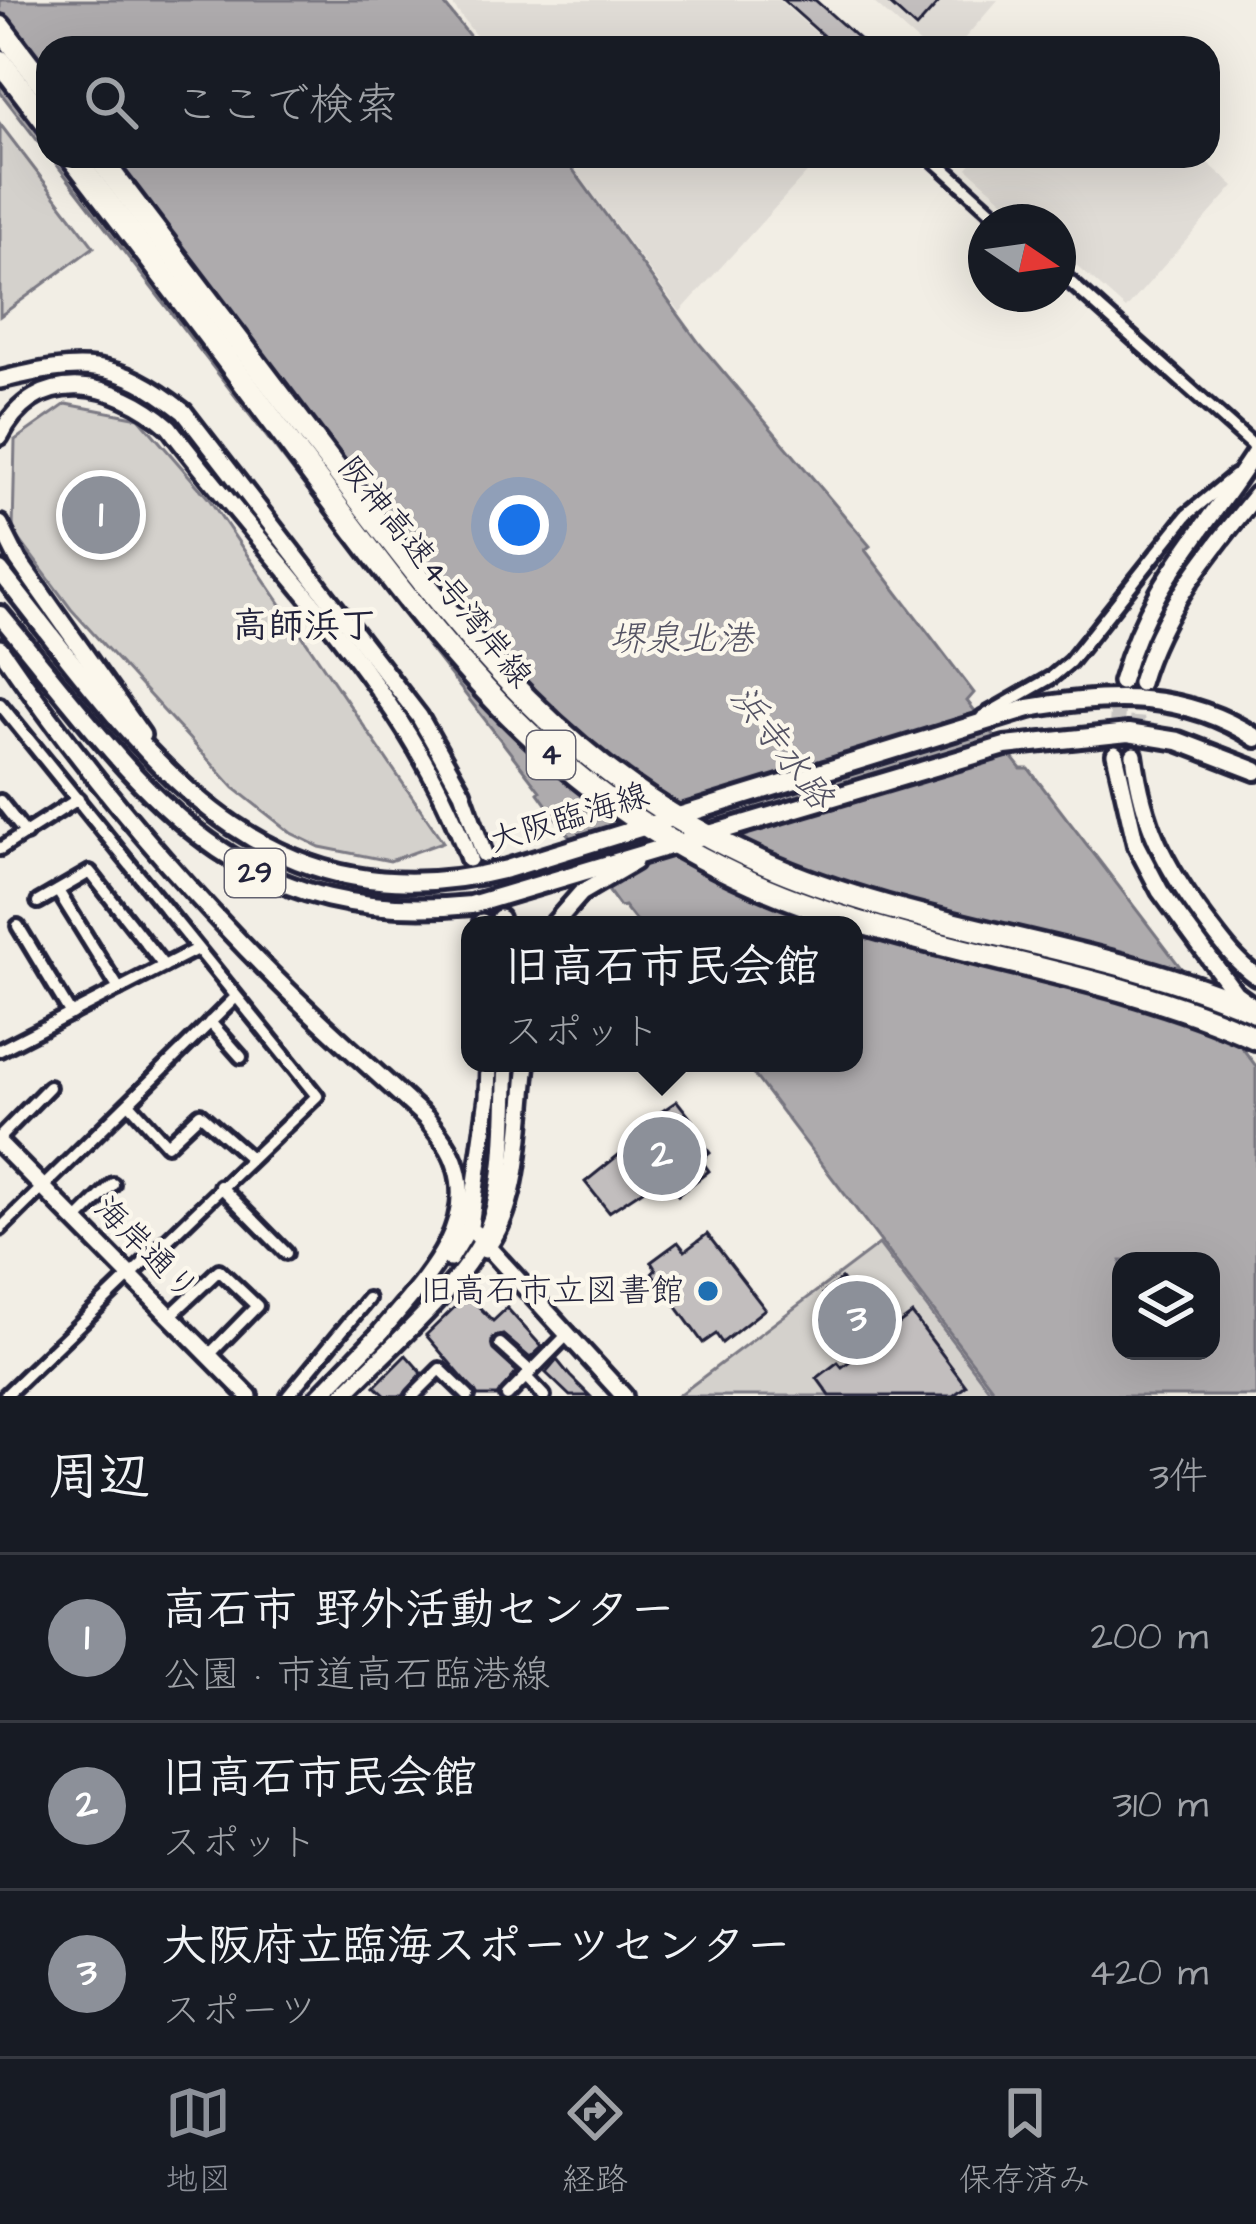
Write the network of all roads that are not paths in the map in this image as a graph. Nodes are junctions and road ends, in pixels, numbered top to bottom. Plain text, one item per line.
1 (0, 27) edge
2 (0, 62) edge
3 (36, 74) edge
4 (36, 108) edge
5 (81, 168) edge
6 (107, 168) edge
7 (943, 168) edge
8 (983, 204) edge
9 (1076, 287) edge
10 (0, 380) edge
11 (0, 436) edge
12 (1256, 450) edge
13 (1246, 467) junction
14 (1256, 495) edge
15 (0, 524) edge
16 (0, 571) edge
17 (0, 615) edge
18 (0, 649) edge
19 (1120, 682) tunnel mouth
20 (1140, 683) tunnel mouth
21 (0, 704) edge
22 (985, 718) junction
23 (1256, 738) edge
24 (1115, 754) tunnel mouth
25 (1134, 755) tunnel mouth
26 (1256, 771) edge
27 (173, 779) junction
28 (78, 799) junction
29 (0, 801) edge
30 (26, 834) junction
31 (0, 849) edge
32 (612, 869) junction
33 (58, 891) junction
34 (38, 902) dead end
35 (561, 916) edge
36 (848, 916) edge
37 (863, 920) edge
38 (18, 926) dead end
39 (196, 950) junction
40 (164, 966) junction
41 (1256, 976) edge
42 (119, 989) junction
43 (235, 998) junction
44 (1256, 1010) edge
45 (70, 1014) junction
46 (210, 1022) junction
47 (1255, 1038) edge
48 (0, 1050) edge
49 (241, 1057) dead end
50 (489, 1072) edge
51 (506, 1072) edge
52 (526, 1072) edge
53 (50, 1088) dead end
54 (129, 1103) junction
55 (0, 1140) edge
56 (249, 1157) junction
57 (113, 1184) dead end
58 (42, 1186) junction
59 (220, 1186) junction
60 (76, 1221) junction
61 (470, 1226) junction
62 (0, 1229) edge
63 (484, 1243) junction
64 (286, 1253) dead end
65 (129, 1274) junction
66 (368, 1298) dead end
67 (356, 1314) junction
68 (170, 1316) junction
69 (380, 1333) junction
70 (569, 1333) junction
71 (500, 1344) dead end
72 (208, 1355) junction
73 (528, 1374) junction
74 (5, 1396) edge
75 (249, 1396) edge
76 (288, 1396) edge
77 (319, 1396) edge
78 (342, 1396) edge
79 (413, 1396) edge
80 (468, 1396) edge
81 (507, 1396) edge
82 (544, 1396) edge
83 (624, 1396) edge

1 - 3 highway
2 - 4 highway
5 - 36 highway, 阪神高速4号湾岸線 / 4
6 - 44 highway, 阪神高速4号湾岸線 / 4
7 - 8 street
9 - 12 street
10 - 11 street
12 - 13 street
13 - 19 street
13 - 22 street
14 - 20 street
15 - 27 street
16 - 27 main road, 大阪臨海線 / 29
17 - 32 main road, 大阪臨海線 / 29
18 - 69 street
21 - 28 street
22 - 23 main road, 大阪臨海線 / 29
22 - 27 main road, 大阪臨海線 / 29
24 - 44 street
25 - 41 street
26 - 32 main road, 大阪臨海線 / 29
28 - 30 street
28 - 39 street
29 - 30 street
30 - 31 street
32 - 35 street
33 - 34 street
33 - 40 street
33 - 42 street
37 - 47 highway, 阪神高速4号湾岸線 / 4
38 - 45 street
39 - 40 street
39 - 43 street
40 - 42 street
42 - 45 street
43 - 46 street
43 - 56 street
45 - 48 street
46 - 49 street
46 - 54 street
50 - 61 street
51 - 63 street
52 - 63 street
53 - 55 street
54 - 56 street
54 - 58 street
55 - 58 street, 海岸通り
56 - 59 street
57 - 60 street
58 - 60 street, 海岸通り
58 - 62 street
59 - 64 street
59 - 65 street
60 - 65 street, 海岸通り
61 - 63 street
61 - 69 street
63 - 70 street
63 - 78 street
65 - 68 street, 海岸通り
65 - 74 street
66 - 67 street
67 - 69 street
67 - 76 street
68 - 72 street, 海岸通り
68 - 72 street
69 - 77 street
70 - 73 street
70 - 83 street
71 - 73 street
72 - 75 street, 海岸通り
73 - 81 street
73 - 82 street
79 - 80 street

